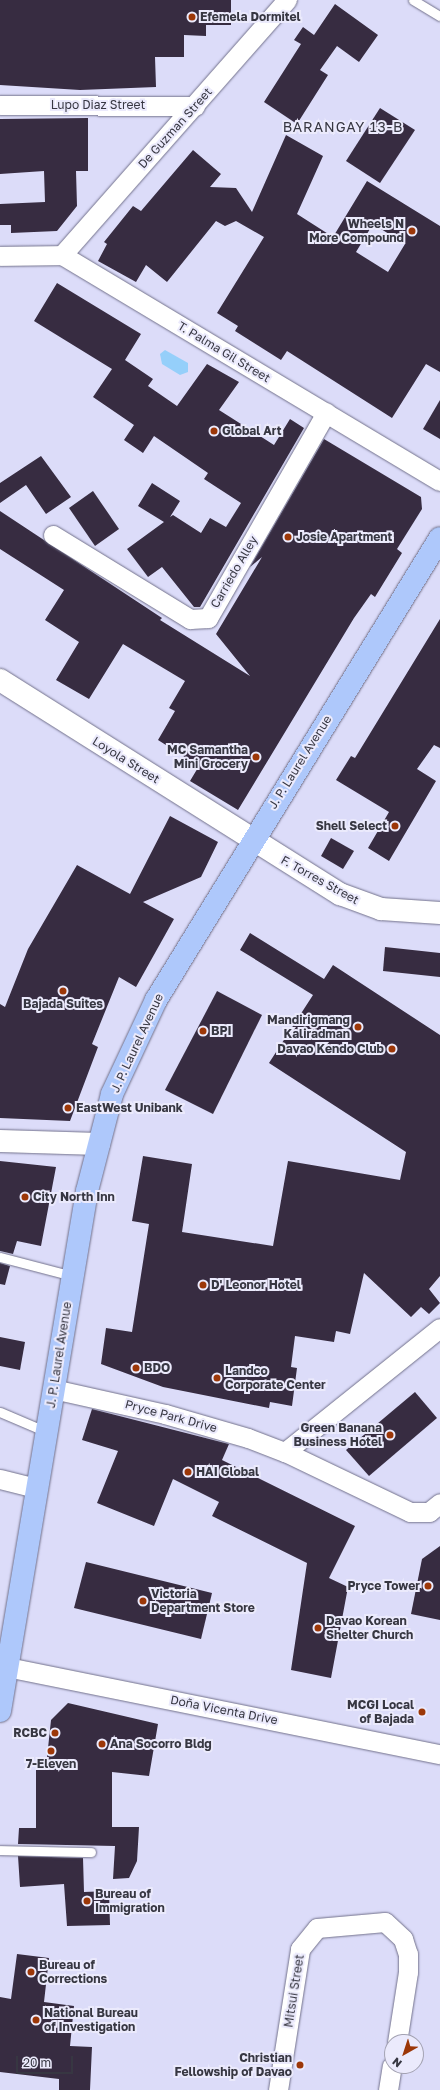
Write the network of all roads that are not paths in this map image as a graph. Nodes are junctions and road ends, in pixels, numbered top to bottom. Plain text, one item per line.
1 (287, 0) edge
2 (413, 0) edge
3 (440, 16) edge
4 (0, 105) edge
5 (195, 106) junction
6 (62, 255) junction
7 (0, 256) edge
8 (326, 413) junction
9 (440, 481) edge
10 (53, 535) dead end
11 (440, 538) edge
12 (0, 680) edge
13 (251, 840) junction
14 (440, 913) edge
15 (0, 1141) edge
16 (98, 1144) junction
17 (0, 1257) edge
18 (73, 1276) junction
19 (440, 1328) edge
20 (53, 1389) junction
21 (0, 1412) edge
22 (47, 1432) junction
23 (286, 1452) junction
24 (0, 1479) edge
25 (37, 1488) junction
26 (440, 1503) edge
27 (7, 1667) junction
28 (0, 1711) edge
29 (440, 1754) edge
30 (0, 1850) edge
31 (91, 1852) dead end
32 (398, 2034) edge
33 (391, 2074) edge
34 (278, 2090) edge
35 (388, 2090) edge

1 - 5 street, De Guzman Street
2 - 3 lane
4 - 5 street, Lupo Diaz Street
5 - 6 street, De Guzman Street
6 - 7 street
6 - 8 street, T. Palma Gil Street
8 - 9 street, T. Palma Gil Street
8 - 10 street, Carriedo Alley
11 - 13 main road, J. P. Laurel Avenue
12 - 13 main road, Loyola Street
13 - 14 main road, F. Torres Street
13 - 16 main road, J. P. Laurel Avenue
15 - 16 main road
16 - 18 main road, J. P. Laurel Avenue
17 - 18 lane
18 - 20 main road, J. P. Laurel Avenue
19 - 23 street
20 - 22 main road, J. P. Laurel Avenue
20 - 23 street, Pryce Park Drive
21 - 22 lane
22 - 25 main road, J. P. Laurel Avenue
23 - 26 street, Pryce Park Drive
24 - 25 street
25 - 27 main road, J. P. Laurel Avenue
27 - 28 main road, J. P. Laurel Avenue
27 - 29 street, Doña Vicenta Drive
30 - 31 lane
32 - 34 street, Mitsui Street
33 - 35 street

